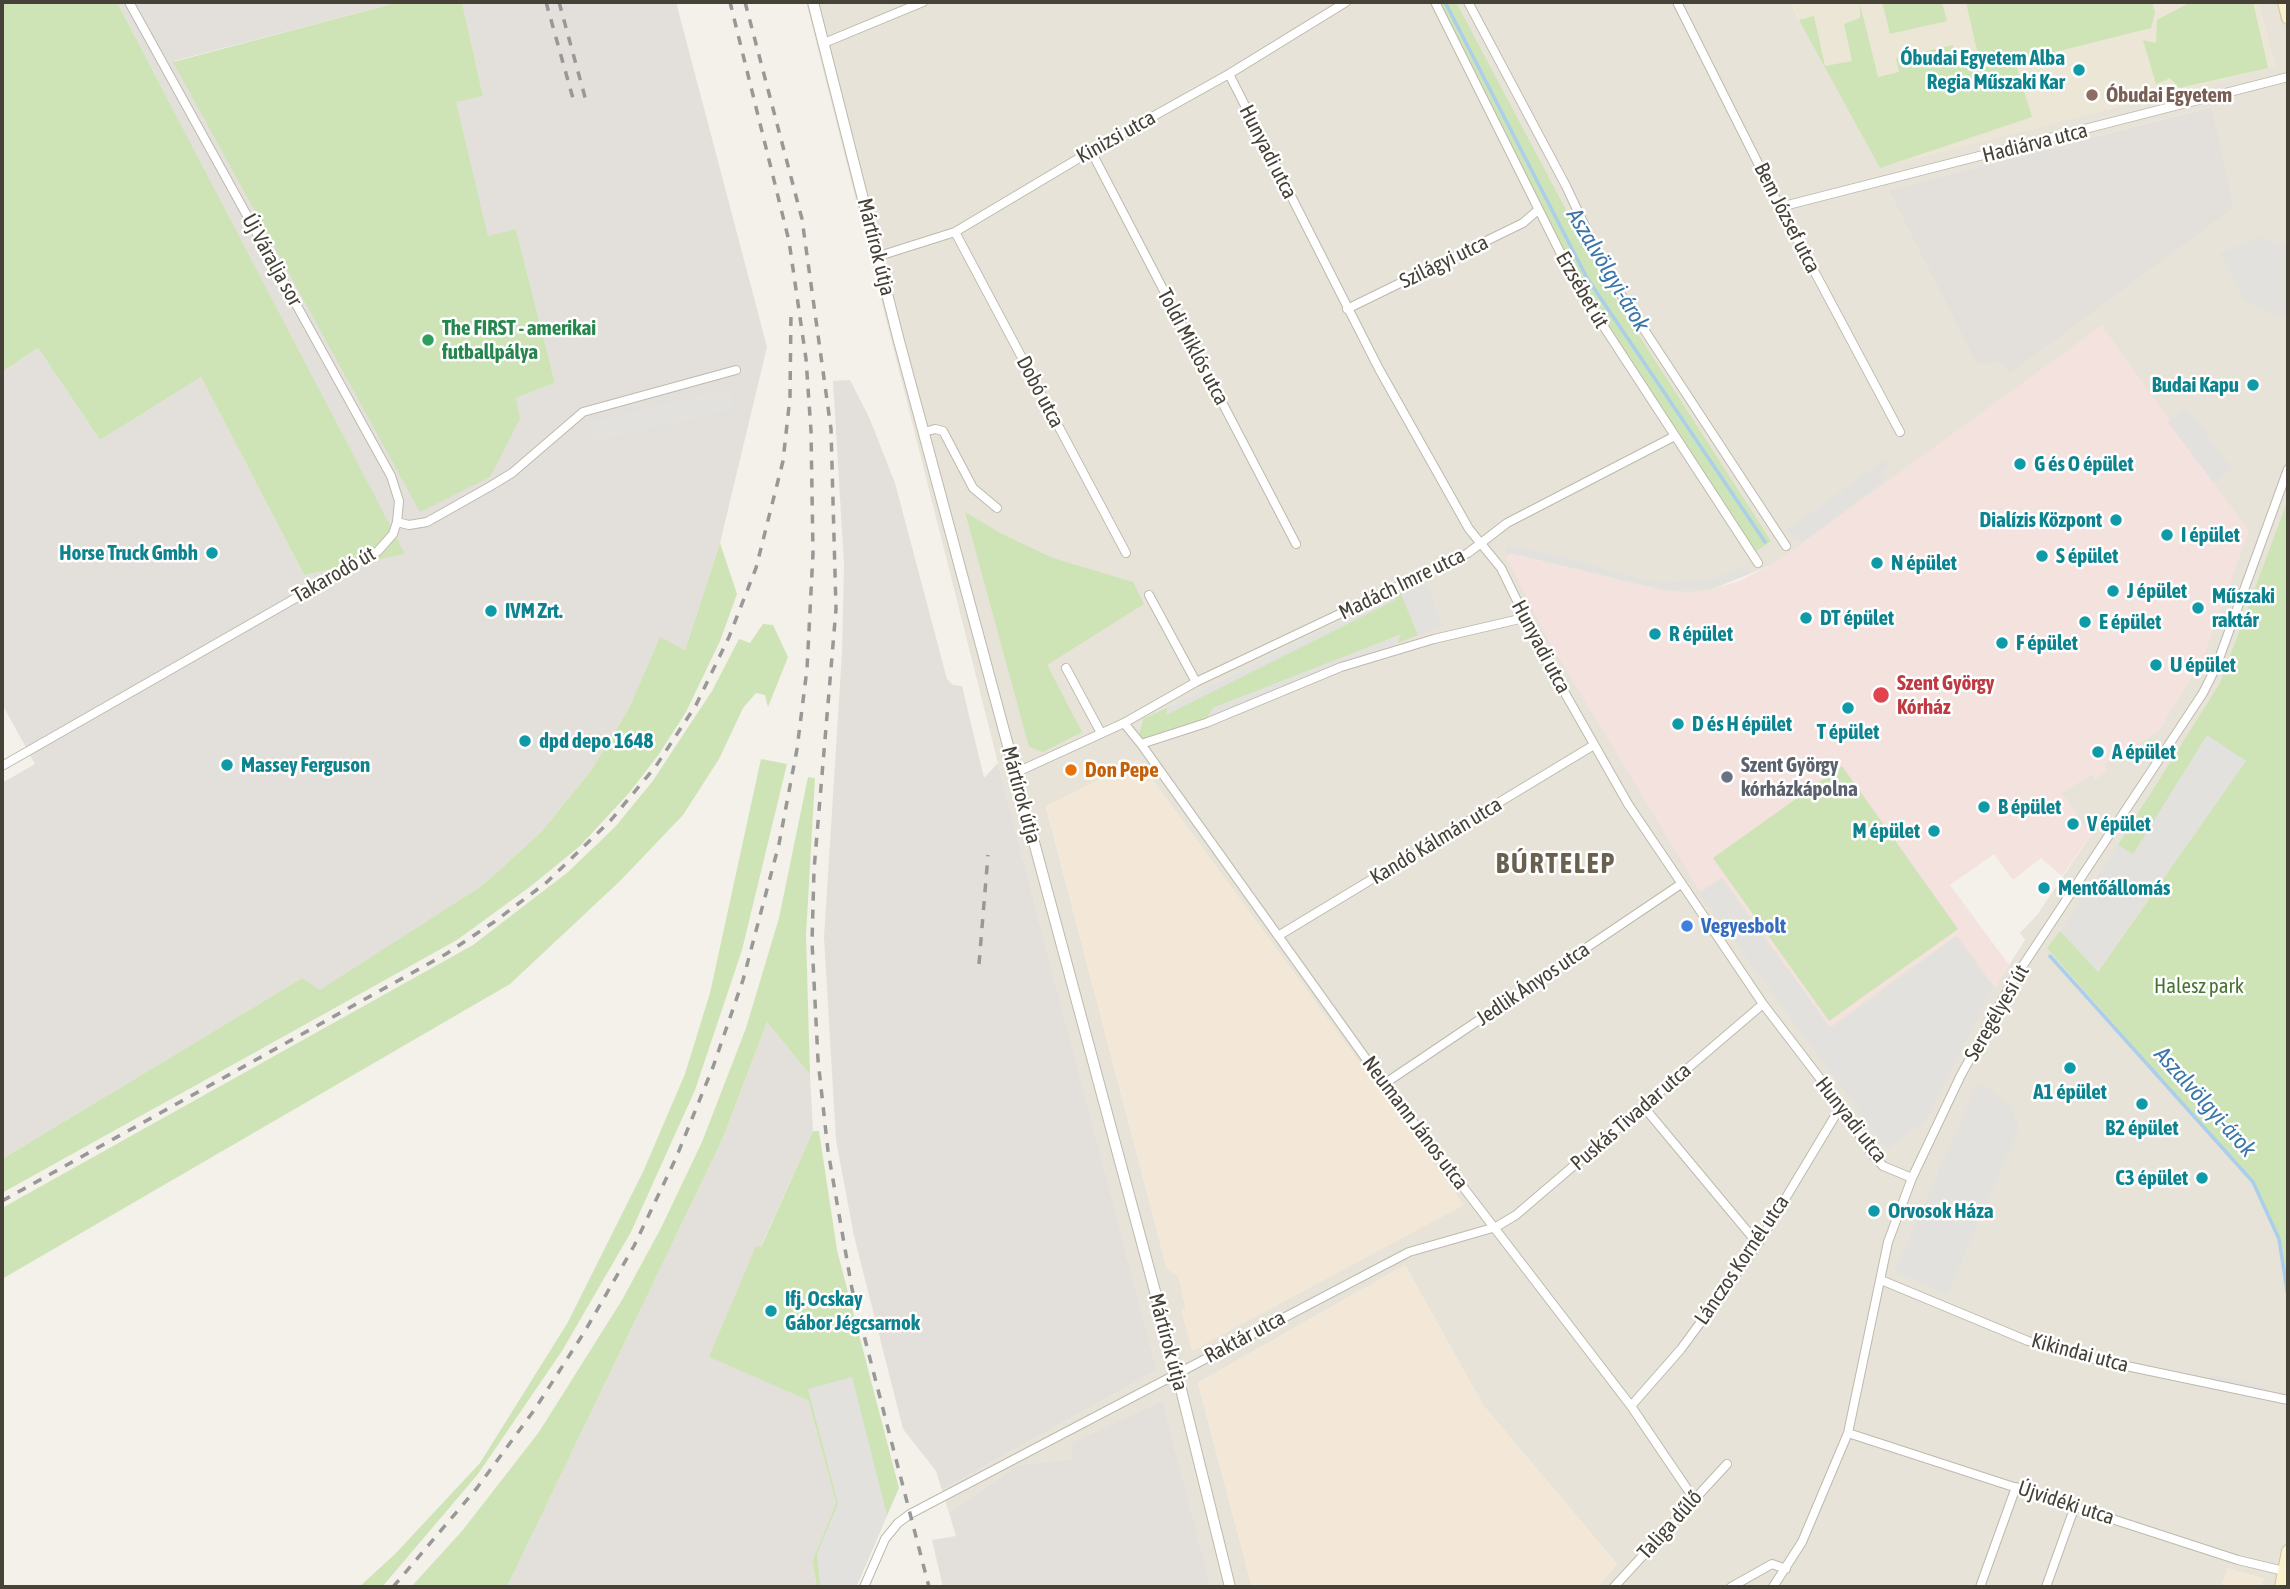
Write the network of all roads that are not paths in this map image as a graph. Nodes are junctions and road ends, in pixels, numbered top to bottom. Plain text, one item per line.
1 (130, 2) edge
2 (813, 2) edge
3 (923, 2) edge
4 (1346, 2) edge
5 (1435, 2) edge
6 (1468, 2) edge
7 (1677, 2) edge
8 (2284, 2) edge
9 (2288, 18) edge
10 (824, 43) junction
11 (1229, 74) junction
12 (2288, 77) edge
13 (1091, 151) junction
14 (1780, 207) junction
15 (1538, 210) junction
16 (955, 232) junction
17 (879, 256) junction
18 (1347, 309) junction
19 (736, 370) dead end
20 (923, 432) junction
21 (1900, 432) dead end
22 (1675, 436) junction
23 (2288, 472) edge
24 (997, 508) dead end
25 (397, 522) junction
26 (1296, 544) dead end
27 (1786, 546) dead end
28 (1480, 547) junction
29 (1126, 553) dead end
30 (1758, 563) dead end
31 (1149, 595) dead end
32 (1524, 618) junction
33 (1066, 668) dead end
34 (1196, 682) junction
35 (1124, 723) junction
36 (1101, 733) junction
37 (1141, 744) junction
38 (1594, 745) junction
39 (2, 765) edge
40 (1016, 773) junction
41 (1681, 884) junction
42 (1278, 936) junction
43 (1763, 1004) junction
44 (1384, 1084) junction
45 (1840, 1105) junction
46 (1643, 1106) junction
47 (1912, 1178) junction
48 (1496, 1227) junction
49 (1758, 1244) junction
50 (1881, 1280) junction
51 (1177, 1373) junction
52 (2288, 1400) edge
53 (1632, 1406) junction
54 (1847, 1433) junction
55 (1727, 1464) dead end
56 (2016, 1487) junction
57 (1694, 1499) junction
58 (2075, 1506) junction
59 (2288, 1551) edge
60 (1786, 1569) junction
61 (2284, 1571) junction
62 (864, 1587) edge
63 (1230, 1587) edge
64 (1614, 1587) edge
65 (1731, 1587) edge
66 (1773, 1587) edge
67 (1980, 1587) edge
68 (2046, 1587) edge
69 (2281, 1587) edge

1 - 25 street, Új Váralja sor
2 - 10 street, Mártírok útja
3 - 10 street
4 - 11 street, Kinizsi utca
5 - 15 street, Erzsébet út
6 - 27 street, Erzsébet út
7 - 14 street, Bem József utca
8 - 9 main road
10 - 17 street, Mártírok útja
11 - 13 street, Kinizsi utca
11 - 18 street, Hunyadi utca
12 - 14 street, Hadiárva utca
13 - 16 street, Kinizsi utca
13 - 26 street, Toldi Miklós utca
14 - 21 street, Bem József utca
15 - 18 street, Szilágyi utca
15 - 22 street, Erzsébet út
16 - 17 street, Kinizsi utca
16 - 29 street, Dobó utca
17 - 20 street, Mártírok útja
18 - 28 street, Hunyadi utca
19 - 25 street
20 - 24 street
20 - 40 street, Mártírok útja
22 - 28 street, Madách Imre utca
22 - 30 street, Erzsébet út
23 - 47 street, Seregélyesi út
25 - 39 street, Takarodó út
28 - 32 street, Hunyadi utca
28 - 34 street, Madách Imre utca
31 - 34 street
32 - 37 street
32 - 38 street, Hunyadi utca
33 - 36 street
34 - 35 street, Madách Imre utca
35 - 36 street, Madách Imre utca
35 - 37 street
36 - 40 street, Madách Imre utca
37 - 42 street, Neumann János utca
38 - 41 street, Hunyadi utca
38 - 42 street, Kandó Kálmán utca
40 - 51 street, Mártírok útja
41 - 43 street, Hunyadi utca
41 - 44 street, Jedlik Ányos utca
42 - 44 street, Neumann János utca
43 - 45 street, Hunyadi utca
43 - 46 street, Puskás Tivadar utca
44 - 48 street, Neumann János utca
45 - 47 street, Hunyadi utca
45 - 49 street, Lánczos Kornél utca
46 - 48 street, Puskás Tivadar utca
46 - 49 street
47 - 50 street, Seregélyesi út
48 - 51 street, Raktár utca
48 - 53 street, Neumann János utca
49 - 53 street, Lánczos Kornél utca
50 - 52 street, Kikindai utca
50 - 54 street, Seregélyesi út
51 - 62 street, Raktár utca
51 - 63 street, Mártírok útja
53 - 57 street, Neumann János utca
54 - 56 street, Újvidéki utca
54 - 60 street, Seregélyesi út
55 - 57 street, Taliga dűlő
56 - 58 street, Újvidéki utca
56 - 67 street
57 - 64 street, Taliga dűlő
58 - 61 street, Újvidéki utca
58 - 68 street
59 - 61 main road
60 - 65 street
60 - 66 street, Seregélyesi út
61 - 69 main road

